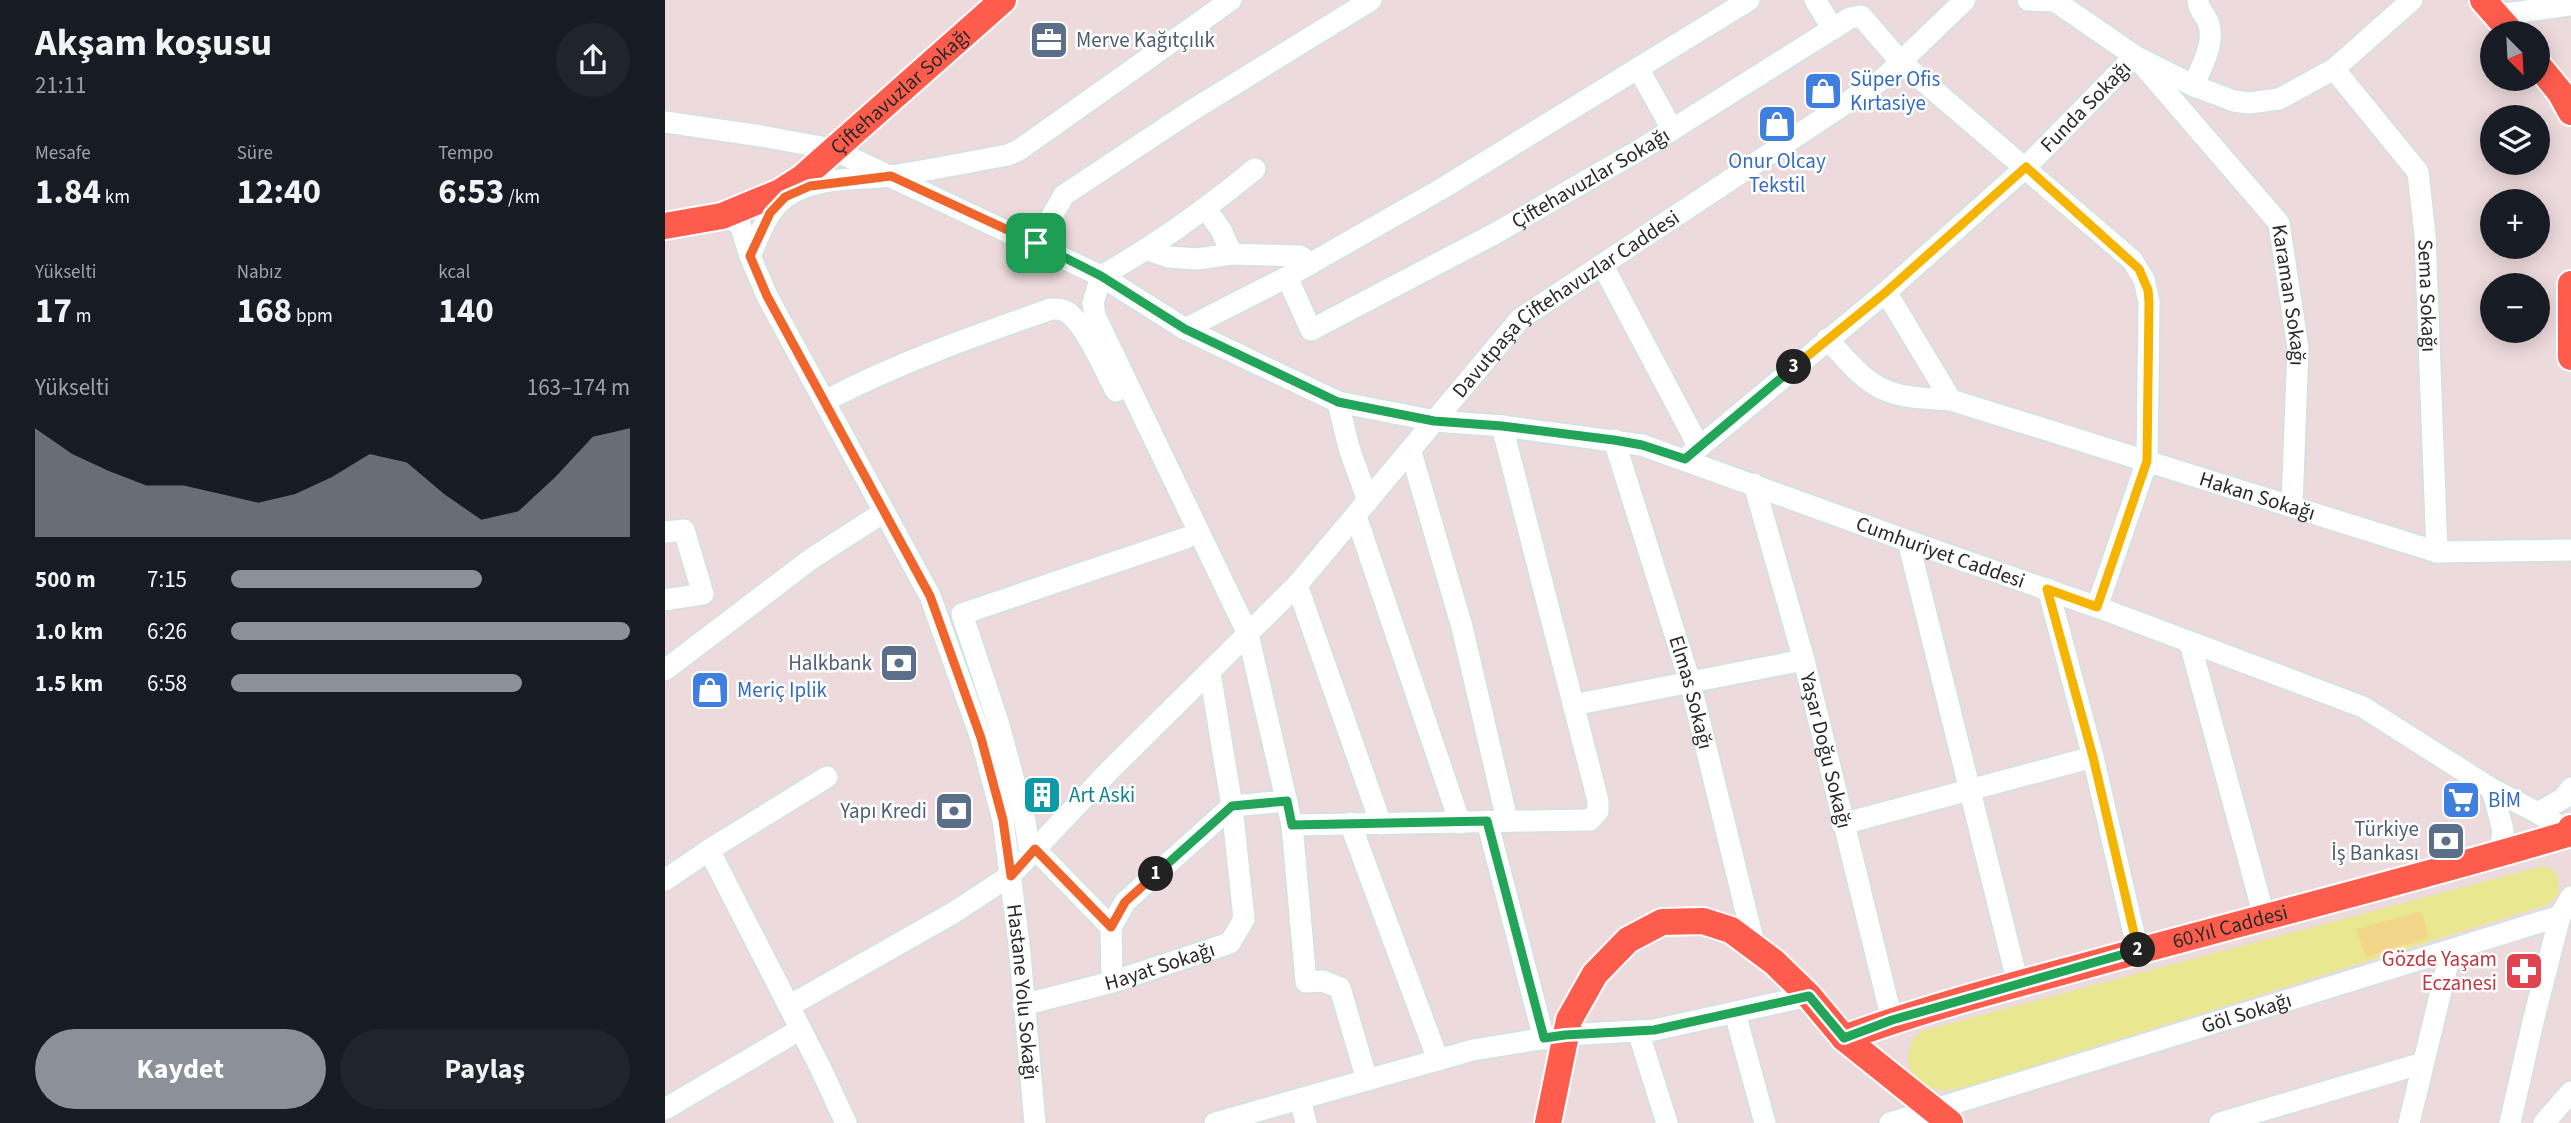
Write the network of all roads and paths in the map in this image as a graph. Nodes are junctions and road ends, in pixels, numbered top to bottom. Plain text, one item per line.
1 (1003, 0) edge
2 (1231, 0) edge
3 (1371, 0) edge
4 (1749, 0) edge
5 (1815, 0) edge
6 (1965, 0) edge
7 (2028, 0) edge
8 (2199, 0) edge
9 (2412, 0) edge
10 (2571, 5) edge
11 (2498, 16) edge
12 (1833, 29) junction
13 (2134, 56) junction
14 (1902, 62) junction
15 (1638, 68) junction
16 (2334, 69) junction
17 (2550, 80) edge
18 (2194, 86) junction
19 (2567, 102) edge
20 (665, 122) edge
21 (1672, 129) junction
22 (824, 165) junction
23 (2026, 167) junction
24 (1255, 169) dead end
25 (891, 176) junction
26 (1206, 209) junction
27 (722, 216) junction
28 (665, 226) edge
29 (1036, 243) junction
30 (1148, 250) junction
31 (1231, 254) junction
32 (750, 256) junction
33 (1310, 264) junction
34 (1603, 266) junction
35 (1101, 276) junction
36 (1287, 277) junction
37 (2571, 284) edge
38 (2571, 289) edge
39 (1886, 292) junction
40 (1185, 329) junction
41 (1827, 339) junction
42 (2571, 357) edge
43 (1120, 398) dead end
44 (1951, 400) junction
45 (825, 401) junction
46 (1338, 402) junction
47 (1434, 421) junction
48 (1502, 426) junction
49 (1614, 440) junction
50 (1411, 452) junction
51 (1692, 453) junction
52 (2147, 461) junction
53 (1754, 484) junction
54 (2292, 505) junction
55 (1362, 508) junction
56 (884, 512) junction
57 (665, 532) edge
58 (1186, 538) dead end
59 (1908, 541) junction
60 (2571, 550) edge
61 (2437, 552) junction
62 (1297, 585) junction
63 (2047, 589) junction
64 (665, 600) edge
65 (2097, 607) junction
66 (1248, 635) junction
67 (2189, 643) junction
68 (1804, 660) junction
69 (665, 670) edge
70 (1210, 673) junction
71 (1690, 682) junction
72 (1573, 705) junction
73 (2093, 757) junction
74 (827, 777) dead end
75 (2571, 788) edge
76 (1970, 789) junction
77 (2492, 789) junction
78 (1287, 801) junction
79 (1232, 806) junction
80 (2538, 813) junction
81 (1497, 820) junction
82 (1350, 823) junction
83 (1460, 823) junction
84 (1381, 824) junction
85 (1842, 824) junction
86 (1292, 825) junction
87 (2571, 828) edge
88 (2571, 833) edge
89 (709, 850) junction
90 (1033, 852) junction
91 (2500, 854) junction
92 (1011, 876) junction
93 (665, 880) edge
94 (2571, 897) edge
95 (2264, 916) junction
96 (2560, 916) junction
97 (1111, 927) junction
98 (1755, 948) junction
99 (2451, 950) junction
100 (2138, 951) junction
101 (1112, 982) junction
102 (2018, 984) junction
103 (1809, 996) junction
104 (1023, 1005) junction
105 (789, 1006) junction
106 (1735, 1013) junction
107 (1892, 1020) junction
108 (801, 1029) junction
109 (1638, 1031) junction
110 (1555, 1037) junction
111 (1844, 1038) junction
112 (1439, 1060) junction
113 (2423, 1063) junction
114 (1892, 1075) junction
115 (1367, 1080) junction
116 (2571, 1091) edge
117 (1300, 1099) junction
118 (665, 1109) edge
119 (1941, 1116) edge
120 (1899, 1122) edge
121 (846, 1123) edge
122 (1035, 1123) edge
123 (1215, 1123) edge
124 (1306, 1123) edge
125 (1548, 1123) edge
126 (1667, 1123) edge
127 (1765, 1123) edge
128 (2220, 1123) edge
129 (2409, 1123) edge
130 (2510, 1123) edge
131 (2544, 1123) edge

1 - 22 main road, Çiftehavuzlar Sokağı
2 - 25 street
3 - 29 street
4 - 15 street
5 - 12 street
6 - 14 street, Davutpaşa Çiftehavuzlar Caddesi
7 - 13 street
8 - 18 street
9 - 16 street
10 - 11 street
12 - 14 street, Çiftehavuzlar Sokağı
12 - 21 street, Çiftehavuzlar Sokağı
13 - 18 street
13 - 23 street, Funda Sokağı
13 - 54 street, Karaman Sokağı
14 - 23 street
14 - 34 street, Davutpaşa Çiftehavuzlar Caddesi
15 - 21 street
15 - 33 street
16 - 18 street
16 - 61 street, Sema Sokağı
17 - 19 main road
20 - 22 street
21 - 36 street, Çiftehavuzlar Sokağı
22 - 25 street, Cumhuriyet Caddesi
22 - 25 street
22 - 27 main road, Çiftehavuzlar Sokağı
22 - 32 street
23 - 39 street, Funda Sokağı
23 - 52 street
24 - 26 street
25 - 29 street, Cumhuriyet Caddesi
26 - 30 street
26 - 31 street
27 - 28 main road, Çiftehavuzlar Sokağı
27 - 32 street, Hastane Yolu Sokağı
29 - 35 street, Cumhuriyet Caddesi
30 - 31 street
30 - 35 street
31 - 33 street
32 - 45 street, Hastane Yolu Sokağı
33 - 36 street
34 - 47 street, Davutpaşa Çiftehavuzlar Caddesi
34 - 51 street
35 - 40 street, Cumhuriyet Caddesi
35 - 66 street
36 - 40 street
37 - 38 main road
38 - 42 main road
39 - 41 street, Funda Sokağı
39 - 44 street
40 - 46 street, Cumhuriyet Caddesi
41 - 44 street, Hakan Sokağı
41 - 51 street, Funda Sokağı
43 - 45 street
44 - 52 street, Hakan Sokağı
45 - 56 street, Hastane Yolu Sokağı
46 - 47 street, Cumhuriyet Caddesi
46 - 55 street
47 - 48 street, Cumhuriyet Caddesi
47 - 50 street, Davutpaşa Çiftehavuzlar Caddesi
48 - 49 street, Cumhuriyet Caddesi
48 - 72 street
49 - 51 street, Cumhuriyet Caddesi
49 - 71 street, Elmas Sokağı
50 - 55 street, Davutpaşa Çiftehavuzlar Caddesi
50 - 81 street
51 - 53 street, Cumhuriyet Caddesi
52 - 54 street, Hakan Sokağı
52 - 65 street
53 - 59 street, Cumhuriyet Caddesi
53 - 68 street, Yaşar Doğu Sokağı
54 - 61 street, Hakan Sokağı
55 - 62 street, Davutpaşa Çiftehavuzlar Caddesi
55 - 83 street
56 - 69 street
56 - 92 street, Hastane Yolu Sokağı
57 - 64 street
58 - 90 street
59 - 63 street, Cumhuriyet Caddesi
59 - 76 street
60 - 61 street, Hakan Sokağı
62 - 66 street, Davutpaşa Çiftehavuzlar Caddesi
62 - 84 street
63 - 65 street, Cumhuriyet Caddesi
63 - 73 street
65 - 67 street, Cumhuriyet Caddesi
66 - 70 street, Davutpaşa Çiftehavuzlar Caddesi
66 - 78 street
67 - 77 street, Cumhuriyet Caddesi
67 - 95 street
68 - 71 street
68 - 85 street, Yaşar Doğu Sokağı
70 - 79 street, Hayat Sokağı
70 - 90 street, Davutpaşa Çiftehavuzlar Caddesi
71 - 72 street
71 - 98 street, Elmas Sokağı
72 - 81 street
73 - 76 street
73 - 100 street
74 - 89 street
75 - 80 street
76 - 85 street
76 - 102 street
77 - 80 street, Cumhuriyet Caddesi
77 - 91 street
78 - 79 street
78 - 86 street
79 - 97 street
79 - 101 street, Hayat Sokağı
80 - 88 street, Cumhuriyet Caddesi
81 - 83 street
81 - 110 street
82 - 84 street
82 - 86 street
82 - 112 street
83 - 84 street
85 - 107 street, Yaşar Doğu Sokağı
86 - 115 street
87 - 88 main road
88 - 91 main road, 60.Yıl Caddesi
89 - 93 street
89 - 105 street
90 - 92 street, Davutpaşa Çiftehavuzlar Caddesi
90 - 97 street
91 - 95 main road, 60.Yıl Caddesi
92 - 104 street, Hastane Yolu Sokağı
92 - 105 street, Davutpaşa Çiftehavuzlar Caddesi
94 - 96 street
95 - 100 main road, 60.Yıl Caddesi
96 - 99 street, Göl Sokağı
96 - 130 street
97 - 101 street
98 - 103 main road
98 - 110 main road
99 - 113 street
99 - 119 street, Göl Sokağı
100 - 102 main road, 60.Yıl Caddesi
101 - 104 street, Hayat Sokağı
102 - 107 main road, 60.Yıl Caddesi
103 - 106 street
103 - 111 main road
104 - 122 street, Hastane Yolu Sokağı
105 - 108 street
106 - 109 street
106 - 127 street
107 - 111 main road, 60.Yıl Caddesi
107 - 114 main road
108 - 118 street
108 - 121 street
109 - 110 street
109 - 126 street
110 - 112 street
110 - 125 main road
111 - 114 main road
112 - 115 street
113 - 128 street
113 - 129 street
114 - 119 main road
115 - 117 street
116 - 131 street
117 - 123 street
117 - 124 street
119 - 120 street, Göl Sokağı

